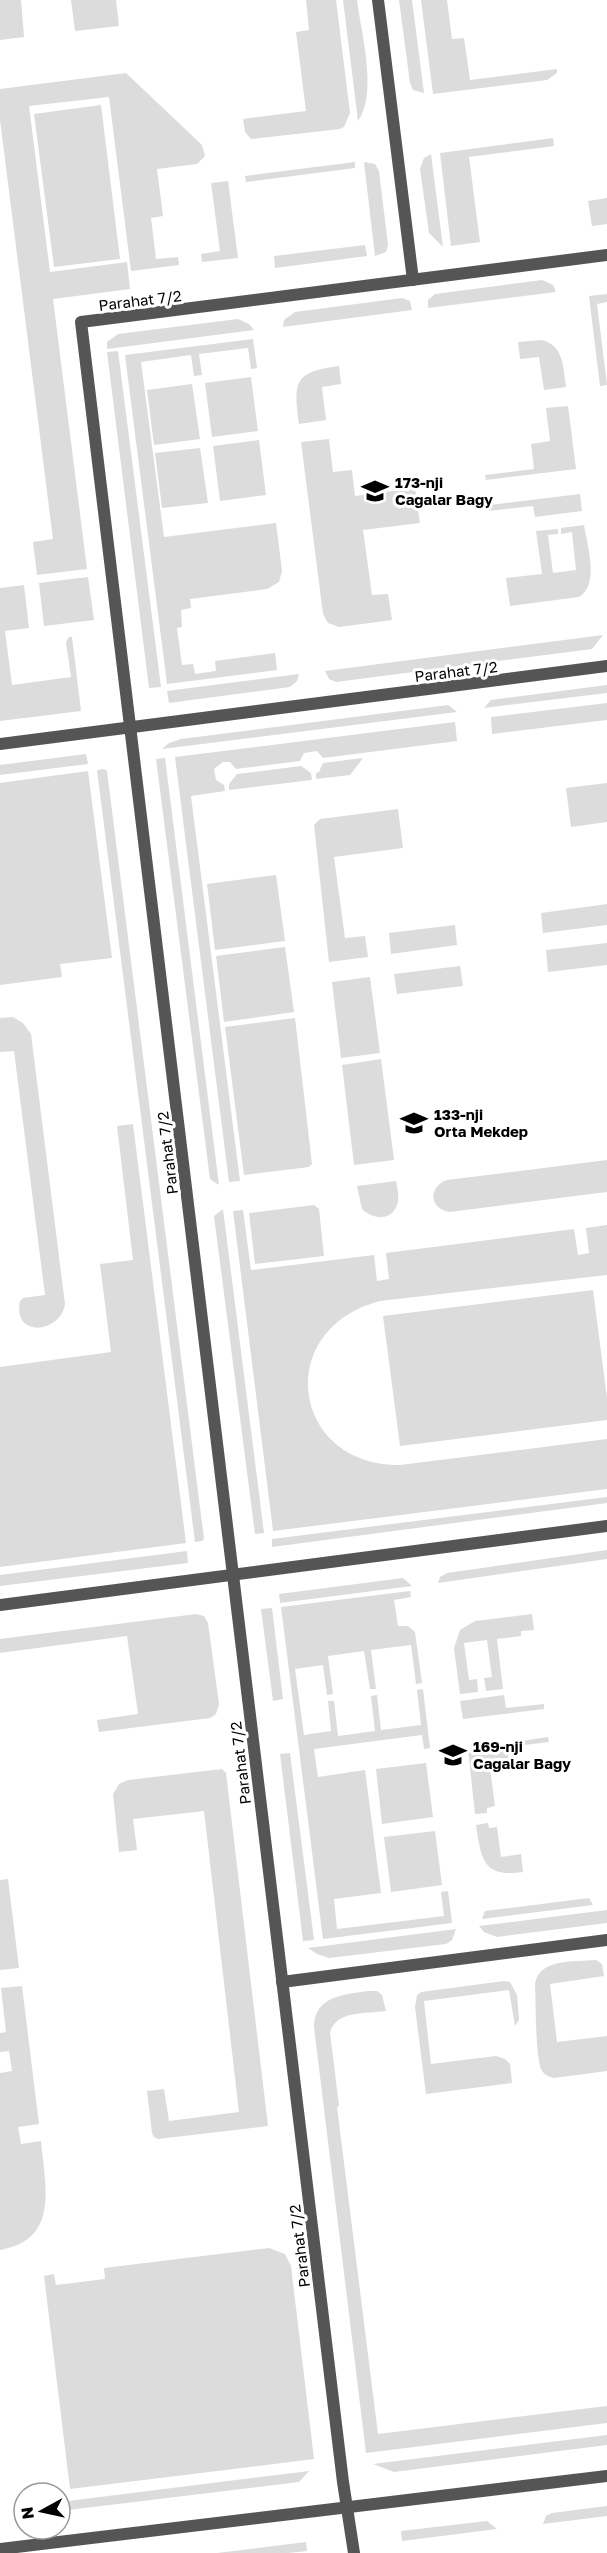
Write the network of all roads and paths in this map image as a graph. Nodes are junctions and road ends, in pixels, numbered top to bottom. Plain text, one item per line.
1 (378, 0) edge
2 (607, 255) edge
3 (413, 280) junction
4 (607, 666) edge
5 (130, 728) junction
6 (0, 744) edge
7 (607, 1526) edge
8 (233, 1575) junction
9 (0, 1605) edge
10 (607, 1940) edge
11 (282, 1982) junction
12 (607, 2476) edge
13 (348, 2507) junction
14 (0, 2549) edge
15 (354, 2553) edge

1 - 3 street
2 - 3 street, Parahat 7/2
3 - 5 street, Parahat 7/2
4 - 5 street, Parahat 7/2
5 - 6 street, Parahat 7/2
5 - 8 street, Parahat 7/2
7 - 8 street
8 - 9 street
8 - 11 street, Parahat 7/2
10 - 11 street
11 - 13 street, Parahat 7/2
12 - 13 street
13 - 14 street
13 - 15 street, Parahat 7/2

